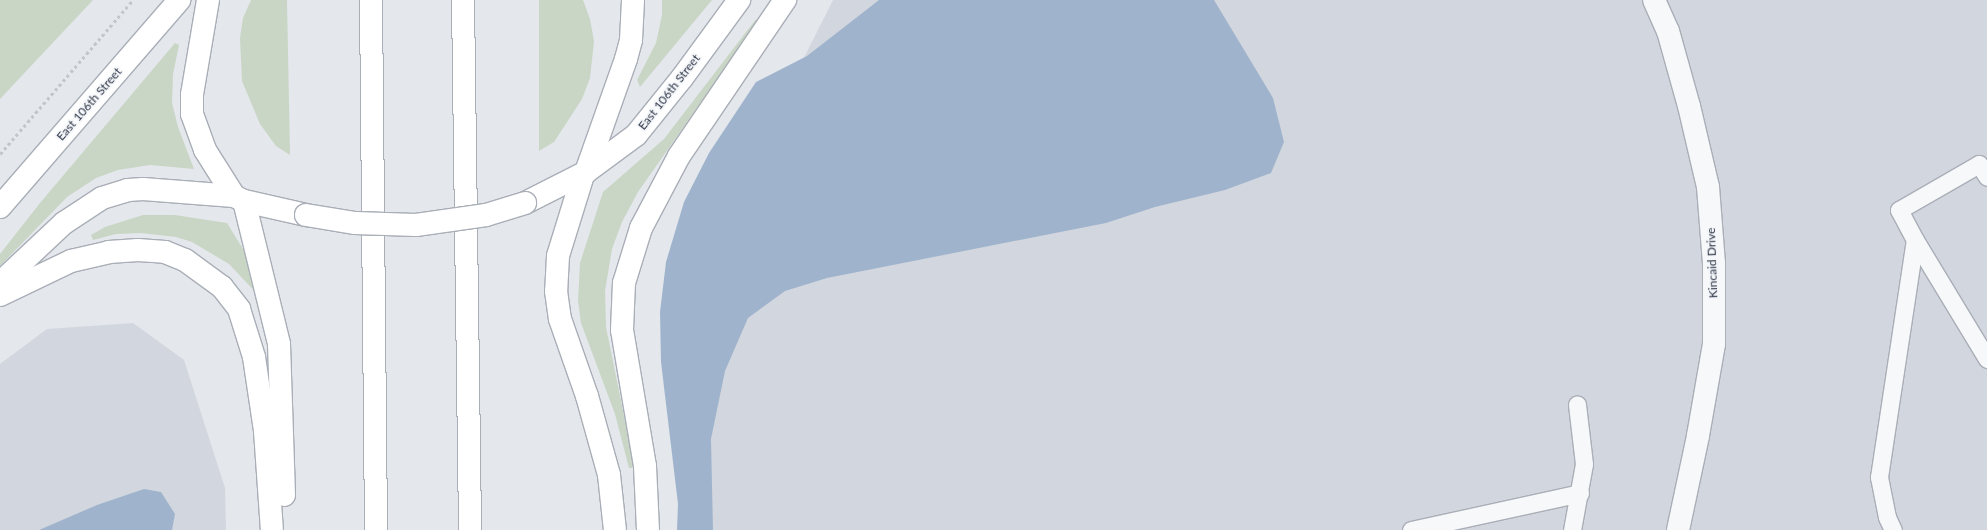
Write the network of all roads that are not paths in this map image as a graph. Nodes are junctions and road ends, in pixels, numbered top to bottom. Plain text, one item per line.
1 (179, 0) edge
2 (208, 0) edge
3 (371, 0) edge
4 (463, 0) edge
5 (633, 0) edge
6 (739, 0) edge
7 (785, 0) edge
8 (1654, 0) edge
9 (585, 174) junction
10 (1987, 177) edge
11 (239, 198) junction
12 (0, 207) edge
13 (1915, 240) junction
14 (0, 283) edge
15 (0, 295) edge
16 (1987, 359) edge
17 (1577, 404) dead end
18 (1580, 493) junction
19 (272, 530) edge
20 (284, 530) edge
21 (376, 530) edge
22 (470, 530) edge
23 (615, 530) edge
24 (648, 530) edge
25 (1411, 530) edge
26 (1572, 530) edge
27 (1678, 530) edge
28 (1893, 530) edge

1 - 12 main road, East 106th Street
2 - 11 main road
3 - 21 main road
4 - 22 main road
5 - 9 main road
6 - 9 main road, East 106th Street
7 - 24 main road
8 - 27 street, Kincaid Drive
9 - 11 main road, East 106th Street, bridge
9 - 23 main road
10 - 13 lane
11 - 14 main road
11 - 20 main road
13 - 16 lane
13 - 28 lane
15 - 19 main road
17 - 18 lane
18 - 25 lane
18 - 26 lane

